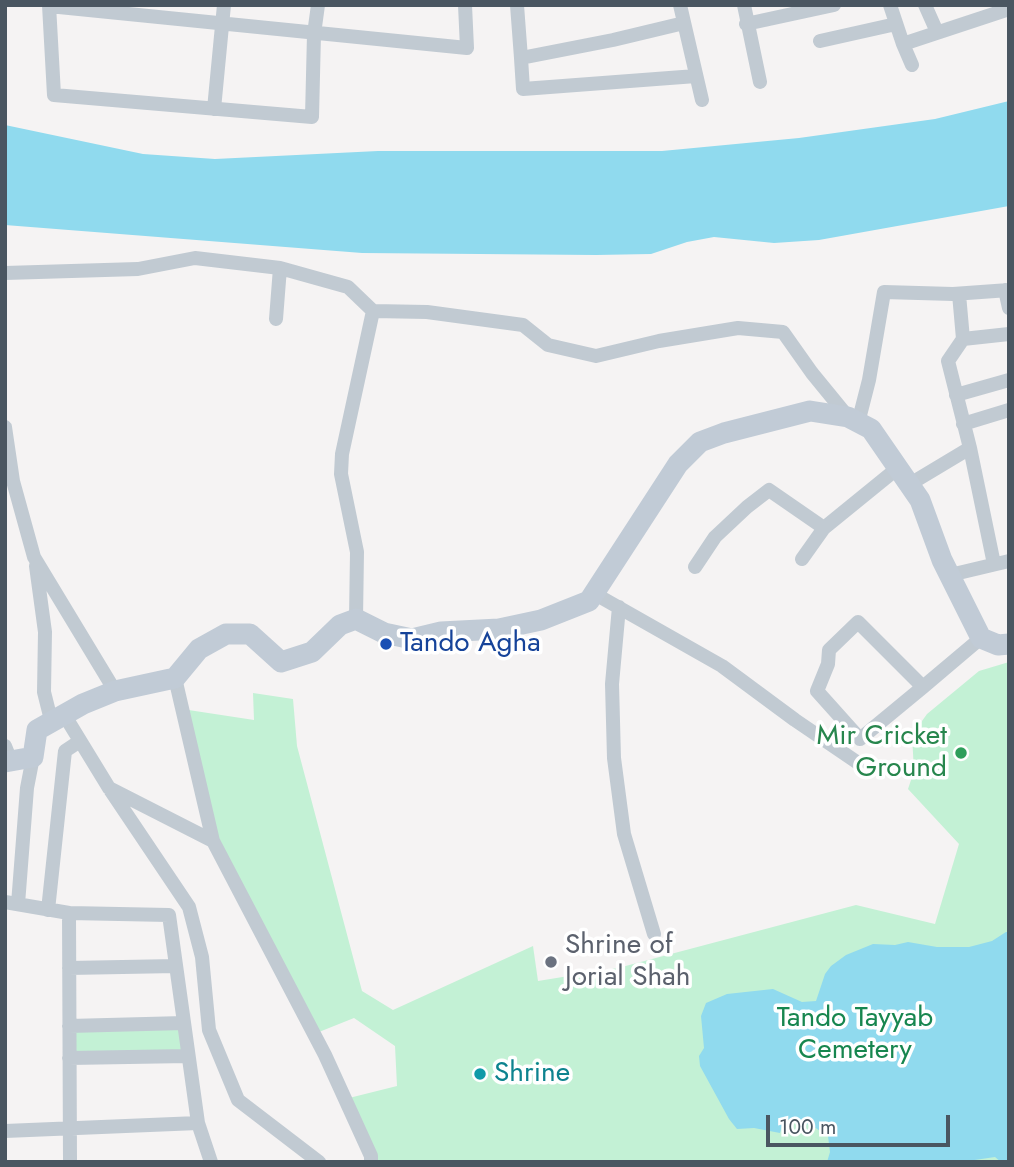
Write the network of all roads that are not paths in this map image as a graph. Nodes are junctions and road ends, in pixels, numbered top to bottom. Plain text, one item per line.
1 (224, 5) edge
2 (318, 5) edge
3 (465, 5) edge
4 (517, 5) edge
5 (680, 5) edge
6 (744, 5) edge
7 (834, 5) edge
8 (890, 5) edge
9 (925, 5) edge
10 (49, 6) edge
11 (1006, 8) edge
12 (684, 23) junction
13 (746, 24) junction
14 (896, 24) junction
15 (222, 25) junction
16 (937, 32) junction
17 (314, 34) junction
18 (820, 41) dead end
19 (903, 44) junction
20 (521, 58) junction
21 (912, 65) dead end
22 (696, 76) junction
23 (760, 82) dead end
24 (702, 100) dead end
25 (214, 108) junction
26 (280, 268) junction
27 (5, 273) edge
28 (1007, 290) edge
29 (959, 294) junction
30 (1009, 309) edge
31 (373, 312) junction
32 (276, 319) dead end
33 (1009, 334) edge
34 (963, 339) junction
35 (1009, 380) edge
36 (956, 395) junction
37 (1009, 410) edge
38 (853, 420) junction
39 (963, 424) junction
40 (5, 427) edge
41 (970, 448) junction
42 (904, 475) junction
43 (824, 528) junction
44 (34, 556) junction
45 (802, 559) dead end
46 (1002, 563) edge
47 (695, 567) dead end
48 (950, 575) junction
49 (596, 593) junction
50 (619, 607) junction
51 (356, 619) junction
52 (981, 638) junction
53 (1009, 644) edge
54 (175, 678) junction
55 (923, 687) junction
56 (115, 691) junction
57 (58, 720) junction
58 (80, 741) junction
59 (14, 756) edge
60 (867, 769) dead end
61 (109, 788) junction
62 (213, 841) junction
63 (11, 903) edge
64 (48, 909) junction
65 (69, 913) junction
66 (654, 934) dead end
67 (176, 966) junction
68 (69, 968) junction
69 (184, 1023) junction
70 (69, 1026) junction
71 (188, 1056) junction
72 (69, 1058) junction
73 (198, 1123) junction
74 (70, 1127) junction
75 (5, 1131) edge
76 (70, 1162) edge
77 (211, 1162) edge
78 (319, 1162) edge
79 (371, 1162) edge

1 - 15 street
2 - 17 street
3 - 17 street
4 - 20 street
5 - 12 street
6 - 13 street
7 - 13 street
8 - 14 street
9 - 16 street
10 - 15 street
10 - 25 street
11 - 16 street
12 - 20 street
12 - 22 street
13 - 23 street
14 - 18 street
14 - 19 street
15 - 17 street
15 - 25 street
16 - 19 street
17 - 25 street
19 - 21 street
20 - 22 street
22 - 24 street
26 - 27 street
26 - 31 street
26 - 32 street
28 - 29 street
28 - 30 street
29 - 34 street
29 - 38 street
31 - 38 street
31 - 51 street
33 - 34 street
34 - 36 street
35 - 36 street
36 - 39 street
37 - 39 street
38 - 42 street
38 - 49 street
39 - 41 street
40 - 44 street
41 - 42 street
41 - 46 street
42 - 43 street
42 - 48 street
43 - 45 street
43 - 47 street
44 - 56 street
44 - 57 street
46 - 48 street
48 - 52 street
49 - 50 street
49 - 51 street
50 - 60 street
50 - 66 street
51 - 54 street
52 - 53 street
52 - 55 street
54 - 56 street
54 - 62 street
55 - 55 street
56 - 57 street
57 - 58 street
57 - 59 street
58 - 61 street
58 - 64 street
59 - 63 street
61 - 62 street
61 - 78 street
62 - 79 street
63 - 64 street
64 - 65 street
65 - 67 street
65 - 68 street
67 - 68 street
67 - 69 street
68 - 70 street
69 - 70 street
69 - 71 street
70 - 72 street
71 - 72 street
71 - 73 street
72 - 74 street
73 - 74 street
73 - 77 street
74 - 75 street
74 - 76 street

